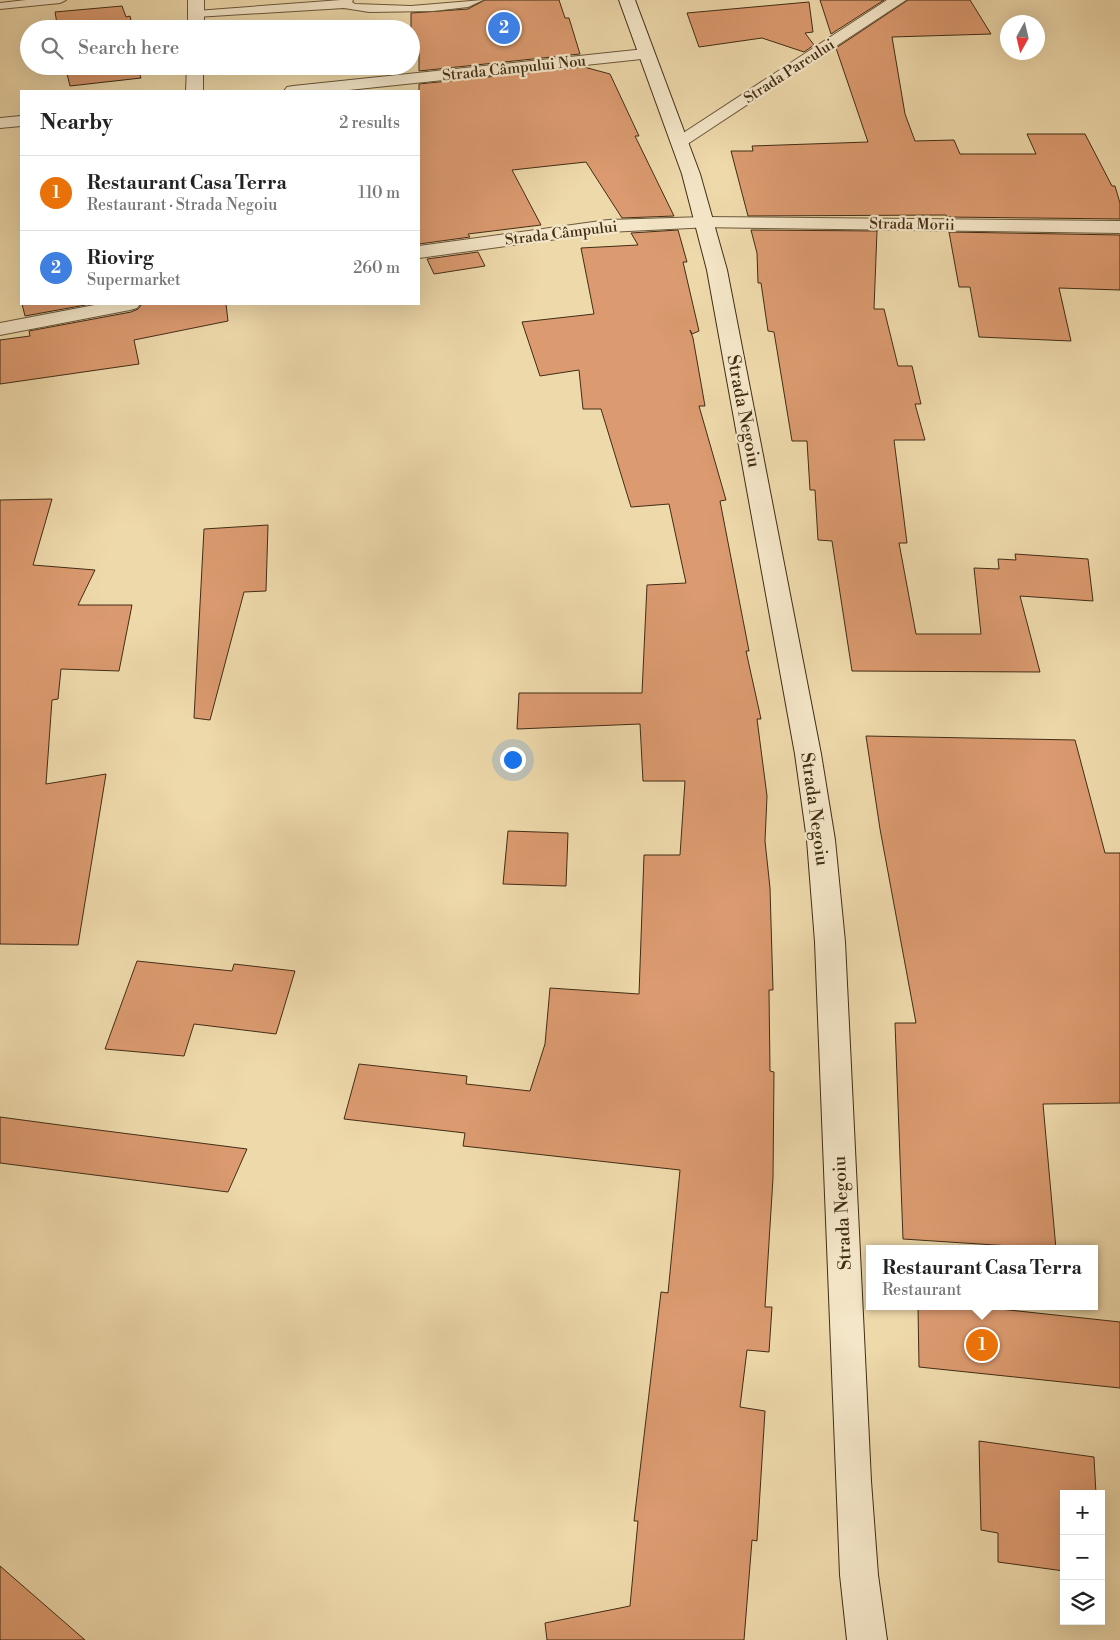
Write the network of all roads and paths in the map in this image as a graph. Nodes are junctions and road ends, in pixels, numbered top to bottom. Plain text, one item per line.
1 (60, 0) edge
2 (477, 0) edge
3 (627, 0) edge
4 (898, 0) edge
5 (346, 2) edge
6 (0, 6) edge
7 (196, 14) edge
8 (645, 54) junction
9 (195, 75) edge
10 (195, 90) edge
11 (303, 90) edge
12 (20, 121) edge
13 (0, 123) edge
14 (680, 141) junction
15 (704, 223) junction
16 (1120, 227) edge
17 (420, 252) edge
18 (125, 305) edge
19 (0, 330) edge
20 (867, 1640) edge

1 - 6 lane
2 - 5 lane
3 - 8 main road, Strada Negoiu
4 - 14 main road, Strada Parcului
5 - 7 lane
8 - 11 main road, Strada Câmpului Nou
8 - 14 main road, Strada Negoiu
9 - 10 main road
12 - 13 main road
14 - 15 main road, Strada Negoiu
15 - 16 main road, Strada Morii
15 - 17 main road, Strada Câmpului
15 - 20 main road, Strada Negoiu
18 - 19 main road

